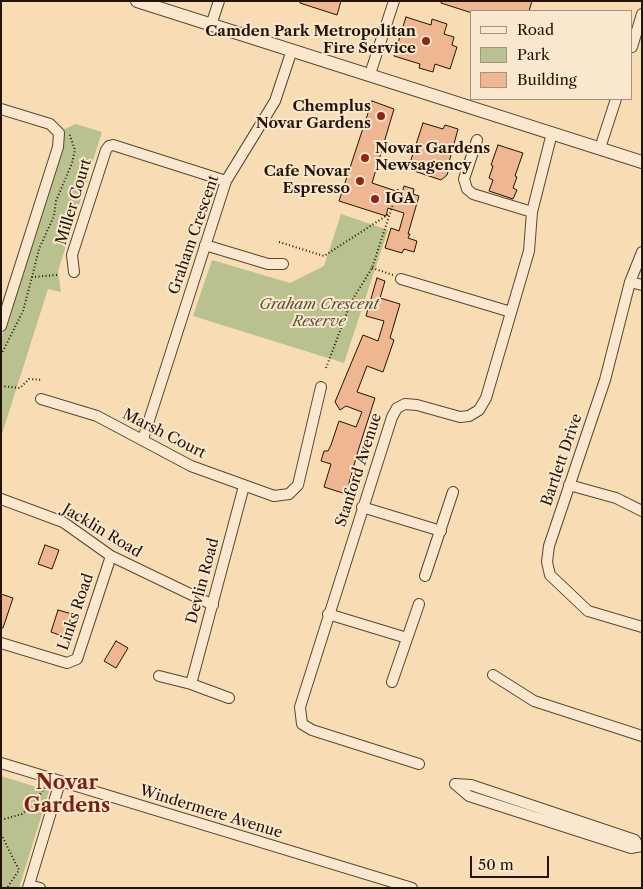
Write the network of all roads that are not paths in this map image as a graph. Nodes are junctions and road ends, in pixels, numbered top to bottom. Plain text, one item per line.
1 (137, 1) edge
2 (219, 1) edge
3 (394, 1) edge
4 (642, 14) edge
5 (212, 25) junction
6 (633, 44) edge
7 (292, 50) junction
8 (370, 74) junction
9 (616, 100) edge
10 (1, 109) edge
11 (552, 134) junction
12 (477, 140) dead end
13 (600, 148) junction
14 (642, 162) edge
15 (226, 181) junction
16 (532, 212) junction
17 (205, 246) junction
18 (642, 252) edge
19 (283, 264) dead end
20 (74, 272) dead end
21 (397, 277) road end
22 (630, 282) junction
23 (642, 286) edge
24 (511, 312) junction
25 (1, 326) edge
26 (321, 387) dead end
27 (41, 399) dead end
28 (143, 439) junction
29 (569, 485) junction
30 (244, 486) junction
31 (453, 492) dead end
32 (1, 498) edge
33 (362, 507) junction
34 (642, 511) edge
35 (441, 531) junction
36 (111, 556) junction
37 (425, 576) dead end
38 (418, 604) dead end
39 (213, 605) junction
40 (328, 614) junction
41 (642, 627) edge
42 (407, 638) junction
43 (1, 642) edge
44 (494, 675) dead end
45 (159, 676) dead end
46 (392, 682) dead end
47 (192, 684) junction
48 (228, 698) dead end
49 (642, 736) edge
50 (1, 763) edge
51 (419, 764) dead end
52 (60, 782) junction
53 (640, 846) edge
54 (29, 886) edge
55 (40, 888) edge
56 (412, 888) edge

1 - 5 street
2 - 5 street
3 - 8 street
4 - 6 street
5 - 7 street
7 - 8 street
7 - 15 street, Graham Crescent
8 - 11 street
9 - 13 street
10 - 25 street
11 - 13 street
11 - 16 street, Stanford Avenue
12 - 16 street
13 - 14 street
15 - 17 street, Graham Crescent
15 - 20 street, Miller Court
16 - 24 street, Stanford Avenue
17 - 19 street
17 - 28 street, Graham Crescent
18 - 22 street, Bartlett Drive
21 - 24 street
22 - 23 street
22 - 29 street, Bartlett Drive
24 - 33 street, Stanford Avenue
26 - 30 street, Marsh Court
27 - 28 street, Marsh Court
28 - 30 street, Marsh Court
29 - 34 street
29 - 41 street, Bartlett Drive
30 - 39 street, Devlin Road
31 - 35 street
32 - 36 street, Jacklin Road
33 - 35 street
33 - 40 street, Stanford Avenue
35 - 37 street
36 - 39 street, Jacklin Road
36 - 43 street, Links Road
38 - 42 street
39 - 47 street, Devlin Road
40 - 42 street
40 - 51 street, Stanford Avenue
42 - 46 street
44 - 49 street
45 - 47 street
47 - 48 street
50 - 52 street, Windermere Avenue
52 - 54 street
52 - 56 street, Windermere Avenue
53 - 53 street
54 - 55 street

